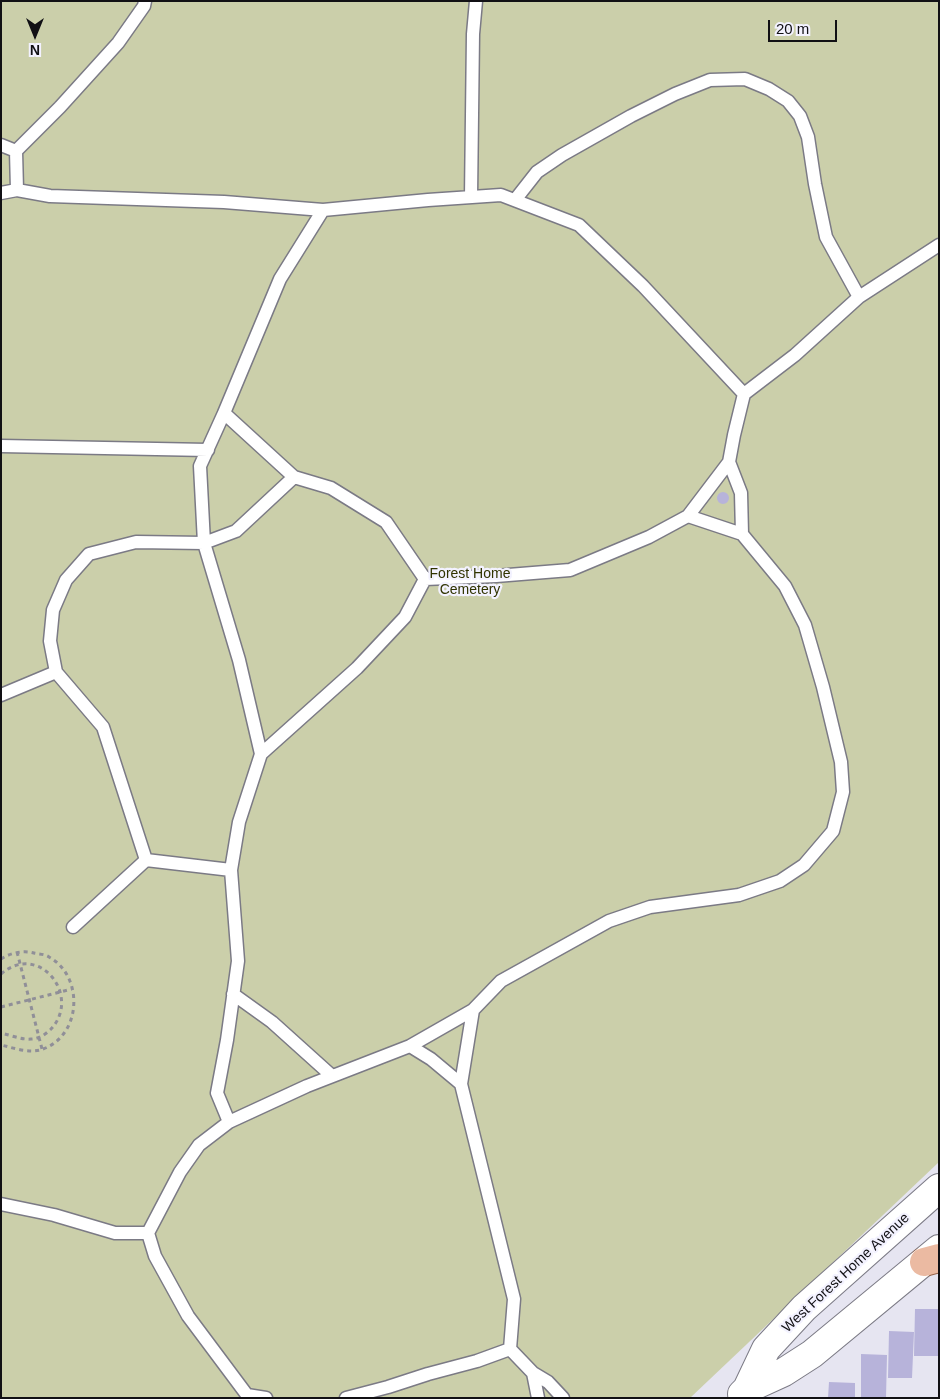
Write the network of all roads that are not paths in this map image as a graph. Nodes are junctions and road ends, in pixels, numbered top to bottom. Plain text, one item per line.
1 (145, 1) edge
2 (476, 1) edge
3 (1, 145) edge
4 (16, 152) junction
5 (17, 190) junction
6 (1, 193) edge
7 (471, 197) junction
8 (515, 200) junction
9 (323, 210) junction
10 (939, 245) edge
11 (859, 297) junction
12 (744, 394) junction
13 (224, 413) junction
14 (1, 446) edge
15 (208, 450) junction
16 (729, 462) junction
17 (294, 477) junction
18 (688, 516) junction
19 (742, 534) junction
20 (204, 543) junction
21 (425, 579) junction
22 (56, 672) junction
23 (1, 696) edge
24 (261, 754) junction
25 (146, 860) junction
26 (231, 870) junction
27 (73, 927) dead end
28 (233, 994) junction
29 (473, 1010) junction
30 (410, 1046) junction
31 (332, 1076) junction
32 (461, 1084) junction
33 (230, 1122) junction
34 (939, 1188) edge
35 (1, 1204) edge
36 (148, 1233) junction
37 (934, 1256) edge
38 (510, 1349) junction
39 (533, 1373) junction
40 (742, 1393) edge
41 (266, 1398) edge
42 (346, 1398) edge
43 (538, 1398) edge
44 (563, 1398) edge

1 - 4 lane
2 - 7 lane
3 - 4 lane
4 - 5 lane
5 - 6 lane
5 - 9 lane
7 - 8 lane
7 - 9 lane
8 - 11 lane
8 - 12 lane
9 - 13 lane
10 - 11 lane
11 - 12 lane
12 - 16 lane
13 - 15 lane
13 - 17 lane
14 - 15 lane
15 - 20 lane
16 - 18 lane
16 - 19 lane
17 - 20 lane
17 - 21 lane
18 - 19 lane
18 - 21 lane
19 - 29 lane
20 - 22 lane
20 - 24 lane
21 - 24 lane
22 - 23 lane
22 - 25 lane
24 - 26 lane
25 - 26 lane
25 - 27 lane
26 - 28 lane
28 - 31 lane
28 - 33 lane
29 - 30 lane
29 - 32 lane
30 - 31 lane
30 - 32 lane
31 - 33 lane
32 - 38 lane
33 - 36 lane
34 - 40 main road, West Forest Home Avenue
35 - 36 lane
36 - 41 lane
37 - 40 main road, West Forest Home Avenue
38 - 39 lane
38 - 42 lane
39 - 43 lane
39 - 44 lane

